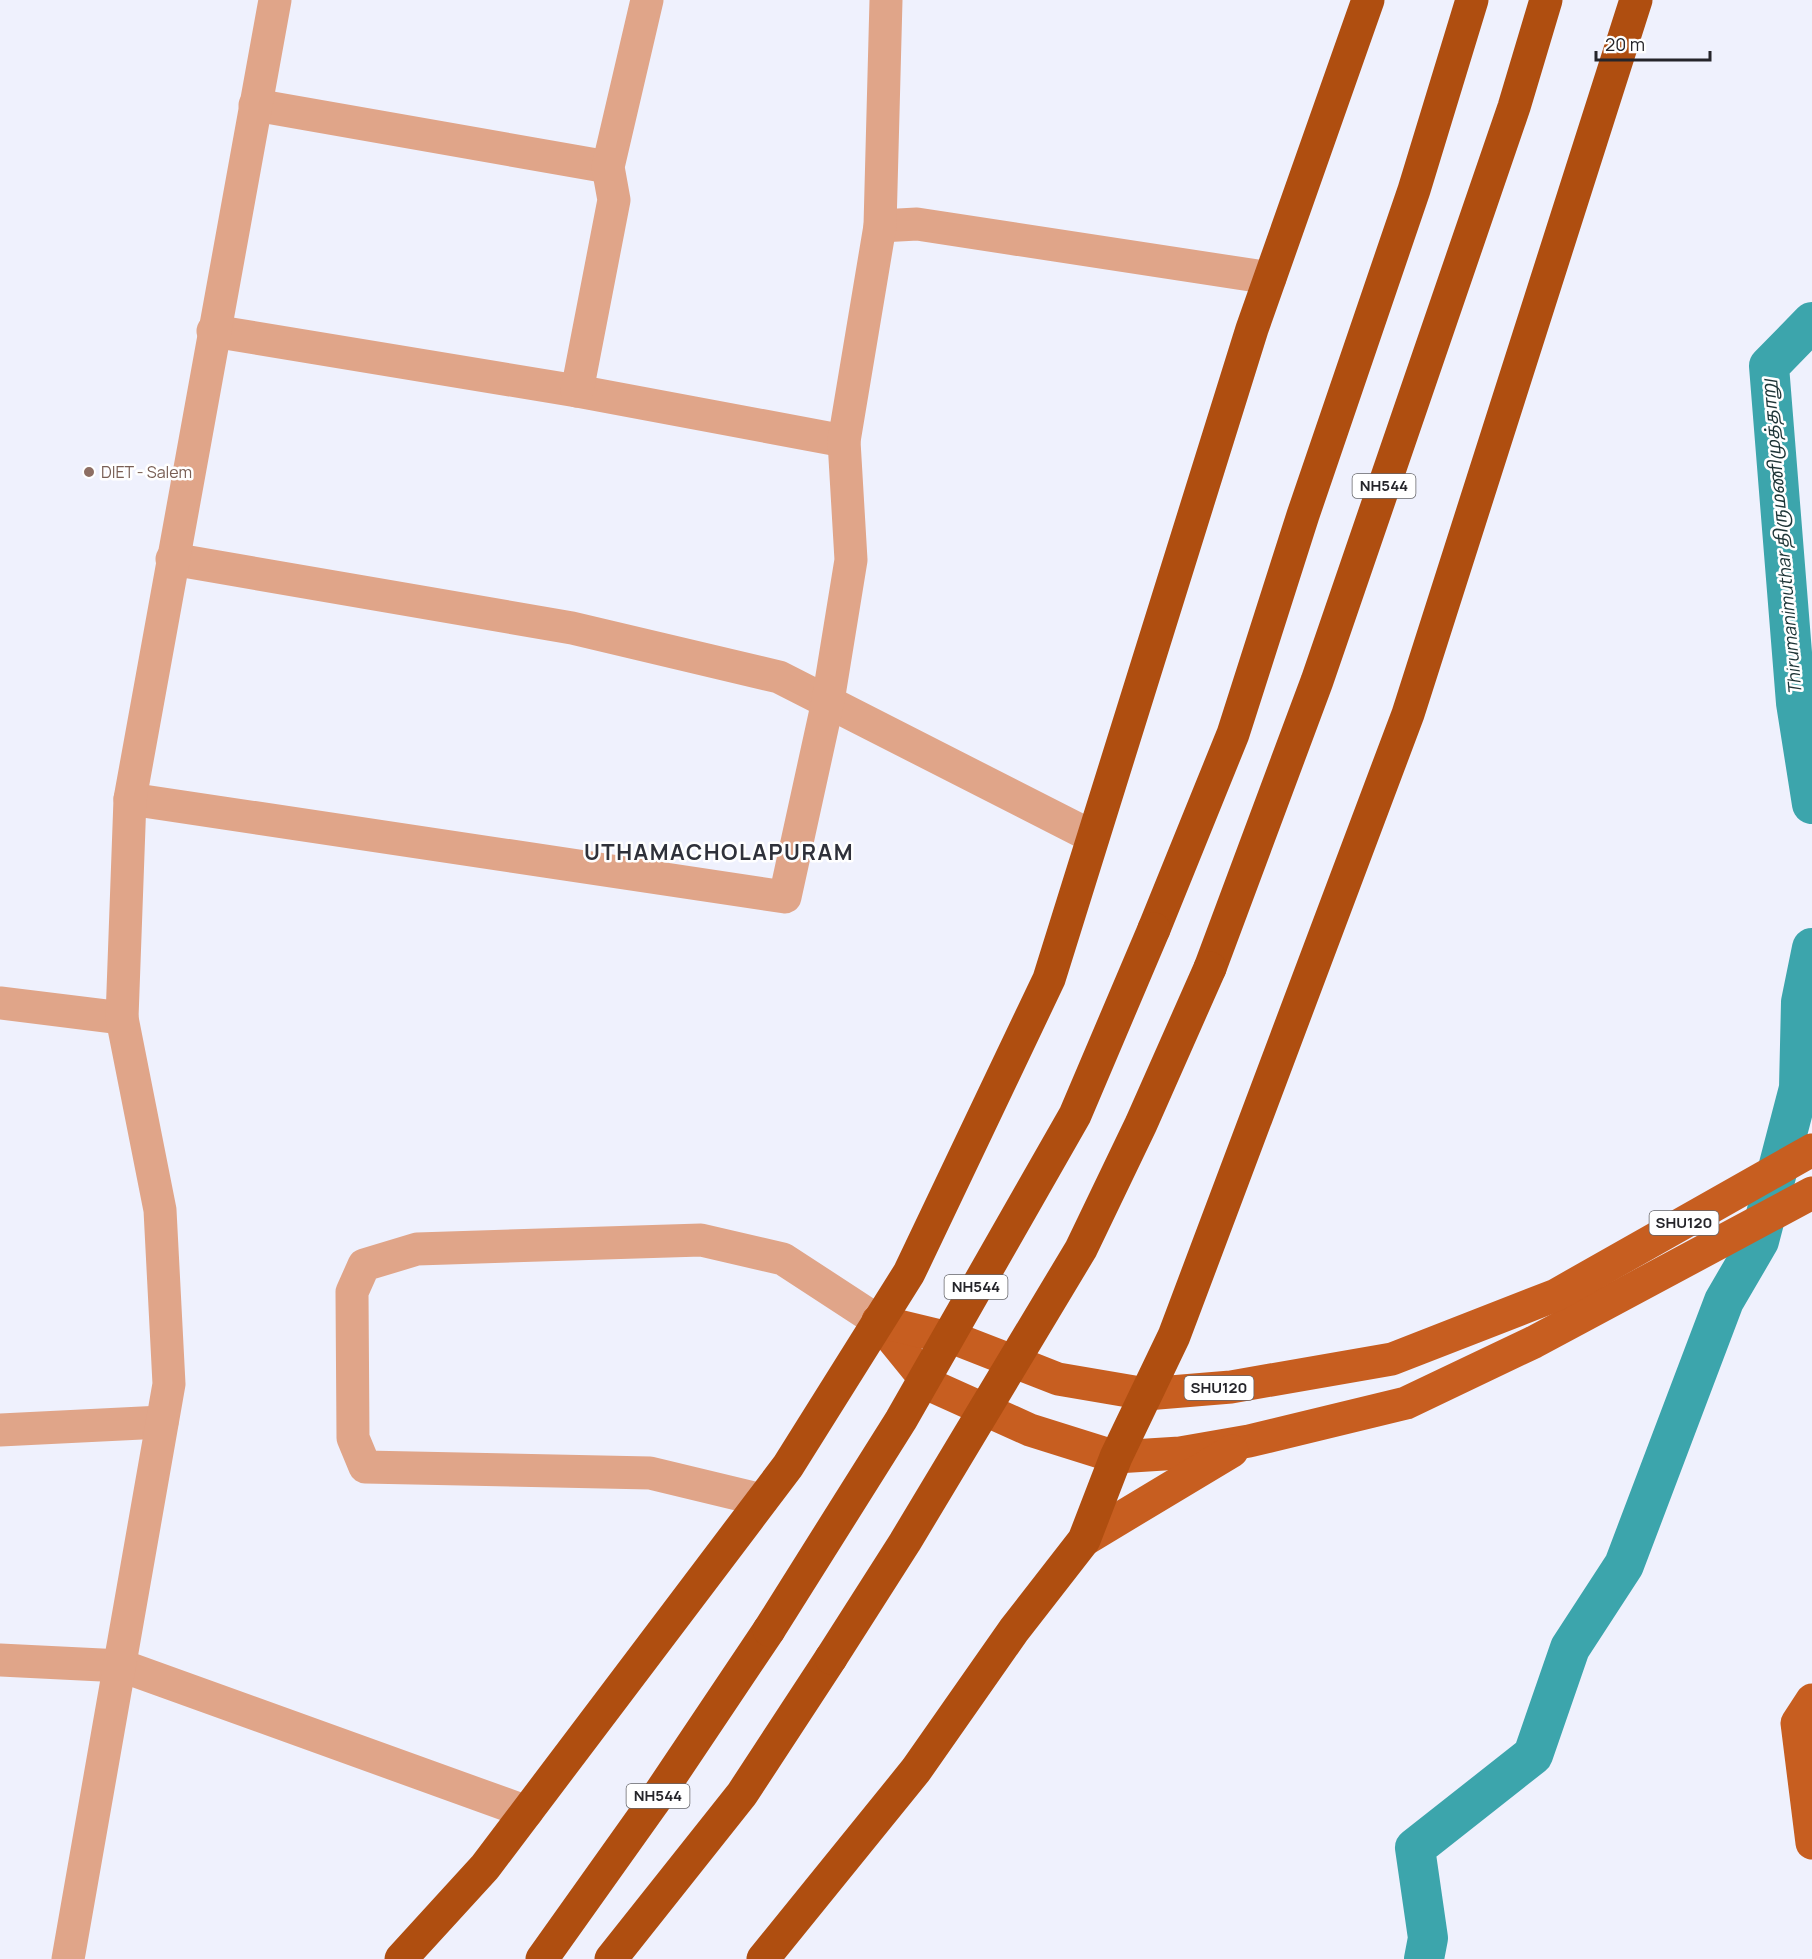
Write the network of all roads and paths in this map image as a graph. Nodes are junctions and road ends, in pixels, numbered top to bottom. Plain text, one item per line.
1 (275, 0) edge
2 (647, 0) edge
3 (886, 0) edge
4 (1368, 0) edge
5 (1472, 0) edge
6 (1546, 0) edge
7 (1636, 0) edge
8 (255, 105) junction
9 (608, 167) junction
10 (880, 226) junction
11 (1270, 278) junction
12 (213, 331) junction
13 (577, 391) junction
14 (844, 441) junction
15 (172, 559) junction
16 (828, 701) junction
17 (130, 799) junction
18 (1093, 837) junction
19 (0, 1004) edge
20 (122, 1018) junction
21 (1812, 1150) edge
22 (1812, 1193) edge
23 (1565, 1307) junction
24 (878, 1322) junction
25 (1146, 1394) junction
26 (162, 1422) junction
27 (0, 1430) edge
28 (1249, 1441) junction
29 (1116, 1457) junction
30 (762, 1500) junction
31 (1084, 1540) junction
32 (0, 1660) edge
33 (122, 1666) junction
34 (1812, 1700) edge
35 (527, 1812) junction
36 (1812, 1843) edge
37 (68, 1959) edge
38 (402, 1959) edge
39 (542, 1959) edge
40 (611, 1959) edge
41 (763, 1959) edge

1 - 8 street
2 - 9 street
3 - 10 street
4 - 11 highway
5 - 39 highway, NH544, bridge
6 - 40 highway, NH544, bridge
7 - 25 highway
8 - 9 street
8 - 12 street
9 - 13 street
10 - 11 street
10 - 14 street
11 - 18 highway
12 - 13 street
12 - 15 street
13 - 14 street
14 - 16 street
15 - 16 street
15 - 17 street
16 - 17 street
16 - 18 street
17 - 20 street
18 - 24 highway
19 - 20 street
20 - 26 street
21 - 23 main road, SHU120
22 - 23 main road
23 - 25 main road, SHU120
23 - 28 main road
24 - 25 main road, SHU120
24 - 29 main road
24 - 30 highway
24 - 30 street
25 - 29 highway
26 - 27 street
26 - 33 street
28 - 29 main road
28 - 31 main road
29 - 31 highway
30 - 35 highway
31 - 41 highway
32 - 33 street
33 - 35 street
33 - 37 street
34 - 36 main road
35 - 38 highway

